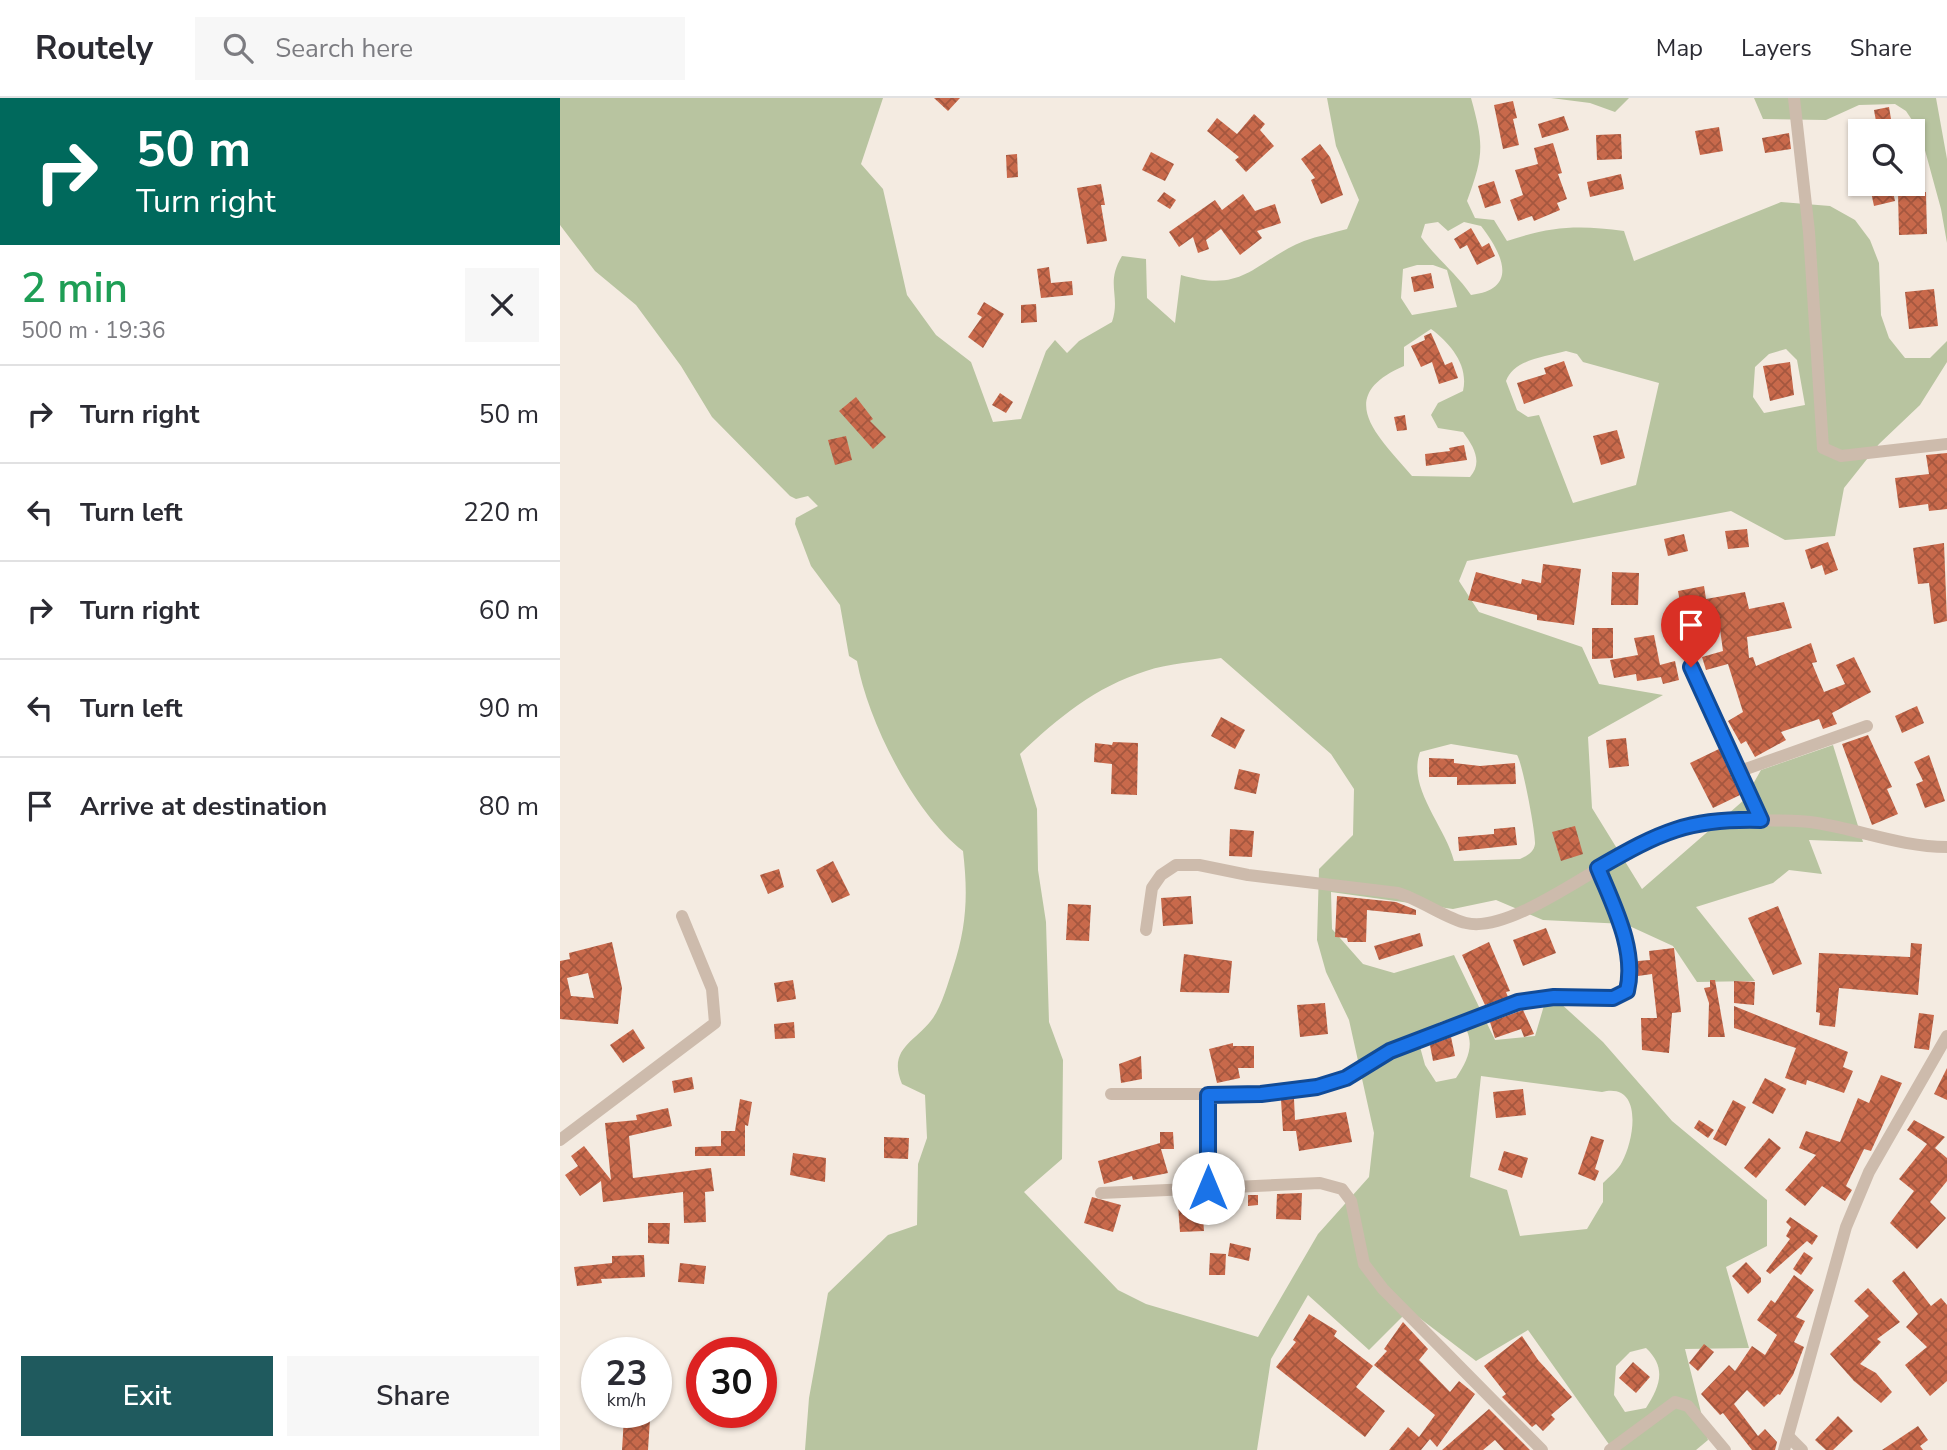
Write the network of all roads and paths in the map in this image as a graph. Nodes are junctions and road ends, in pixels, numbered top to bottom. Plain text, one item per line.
1 (1794, 98) edge
2 (1947, 444) edge
3 (1691, 667) dead end
4 (1867, 726) dead end
5 (1740, 771) junction
6 (1761, 820) junction
7 (1947, 847) edge
8 (1598, 868) junction
9 (682, 916) dead end
10 (1146, 930) dead end
11 (1947, 1036) edge
12 (1111, 1094) dead end
13 (1208, 1095) junction
14 (560, 1139) edge
15 (1208, 1188) junction
16 (1101, 1193) dead end
17 (1786, 1444) edge
18 (1542, 1450) edge
19 (1610, 1450) edge
20 (1725, 1450) edge
21 (1802, 1450) edge

1 - 2 street
3 - 5 street
4 - 5 street
5 - 6 street
6 - 7 street
6 - 8 street
8 - 10 street
8 - 13 street
9 - 14 street
11 - 17 street
12 - 13 street
13 - 15 street
15 - 16 street
15 - 18 street
17 - 21 street
19 - 20 street

